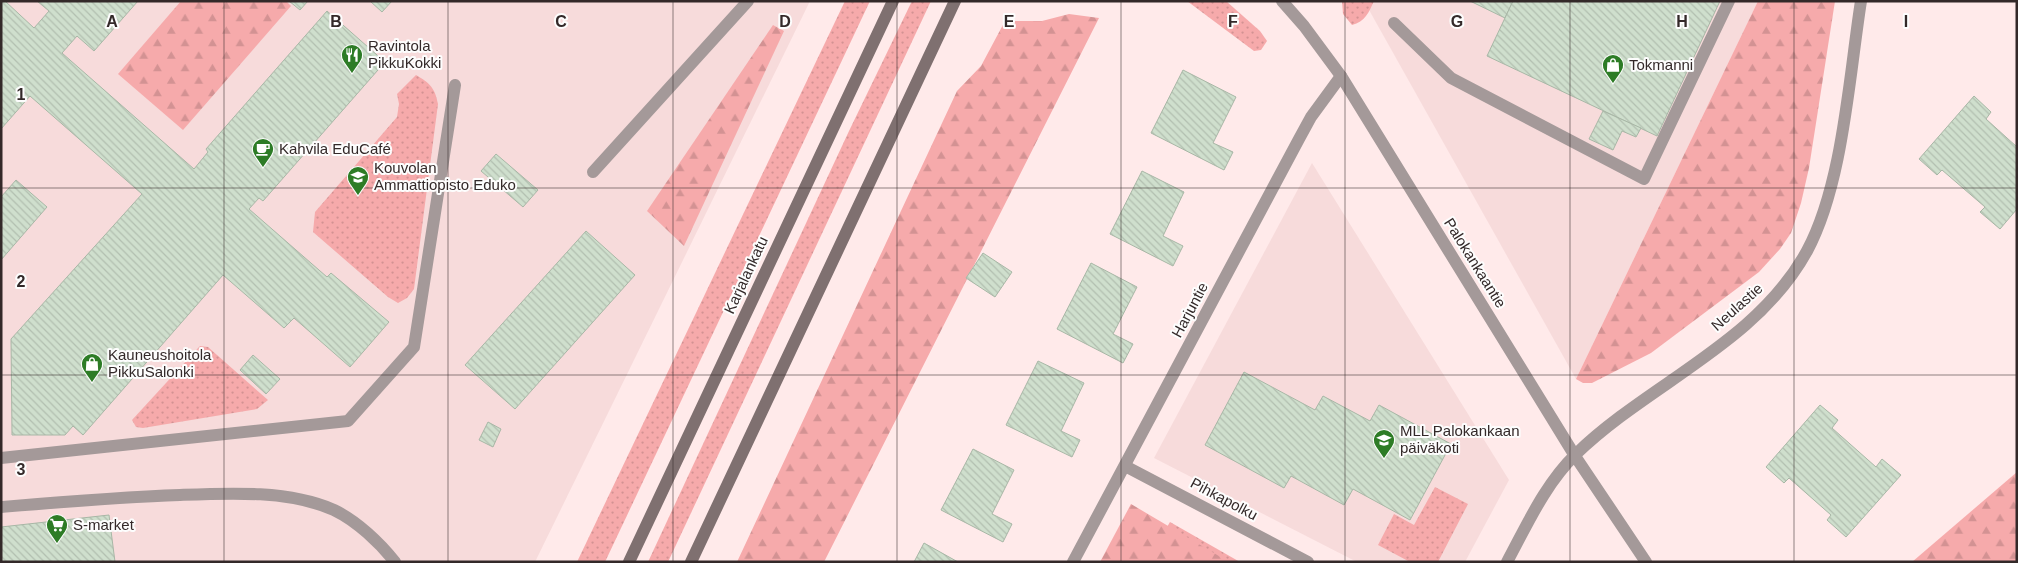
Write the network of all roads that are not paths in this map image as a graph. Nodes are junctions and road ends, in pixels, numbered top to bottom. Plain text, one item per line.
1 (748, 1) edge
2 (893, 1) edge
3 (956, 1) edge
4 (1729, 1) edge
5 (1860, 1) edge
6 (1285, 2) edge
7 (1394, 23) dead end
8 (1341, 76) junction
9 (456, 85) dead end
10 (593, 172) dead end
11 (1574, 456) junction
12 (1, 458) edge
13 (1125, 466) junction
14 (1, 507) edge
15 (1637, 545) junction
16 (395, 562) edge
17 (628, 562) edge
18 (691, 562) edge
19 (1073, 562) edge
20 (1308, 562) edge
21 (1507, 562) edge
22 (1646, 562) edge
23 (1655, 562) edge

1 - 10 street
2 - 17 main road, Karjalankatu
3 - 18 main road
4 - 7 street
5 - 11 street, Neulastie
6 - 8 street, Palokankaantie
8 - 11 street, Palokankaantie
8 - 13 street, Harjuntie
9 - 12 street
11 - 15 street, Palokankaantie
11 - 21 street, Neulastie
13 - 19 street, Harjuntie
13 - 20 street, Pihkapolku
14 - 16 street
15 - 22 street, Palokankaantie
15 - 23 street, Palokankaantie

